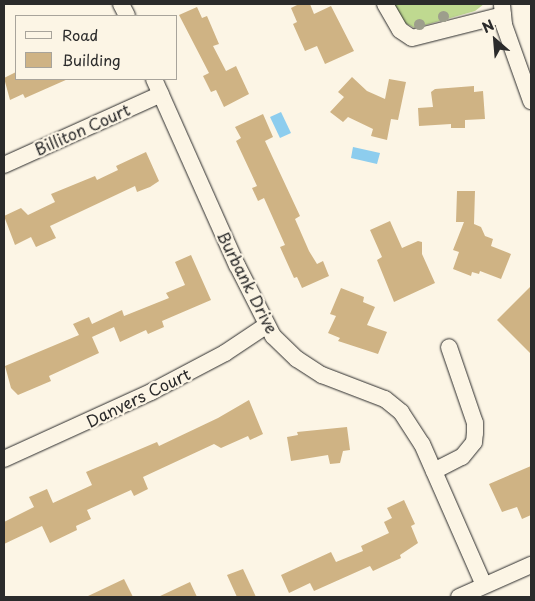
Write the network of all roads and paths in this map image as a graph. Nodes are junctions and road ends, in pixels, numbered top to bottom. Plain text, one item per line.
1 (385, 4) edge
2 (502, 9) edge
3 (158, 86) edge
4 (531, 101) edge
5 (4, 165) edge
6 (267, 325) junction
7 (449, 348) dead end
8 (4, 459) edge
9 (434, 471) junction
10 (531, 565) edge
11 (484, 585) junction
12 (459, 597) edge

1 - 2 street
2 - 4 street
3 - 5 street, Billiton Court
3 - 6 street, Burbank Drive
6 - 8 street, Danvers Court
6 - 9 street, Burbank Drive
7 - 9 street
9 - 11 street, Burbank Drive
10 - 11 street
11 - 12 street

